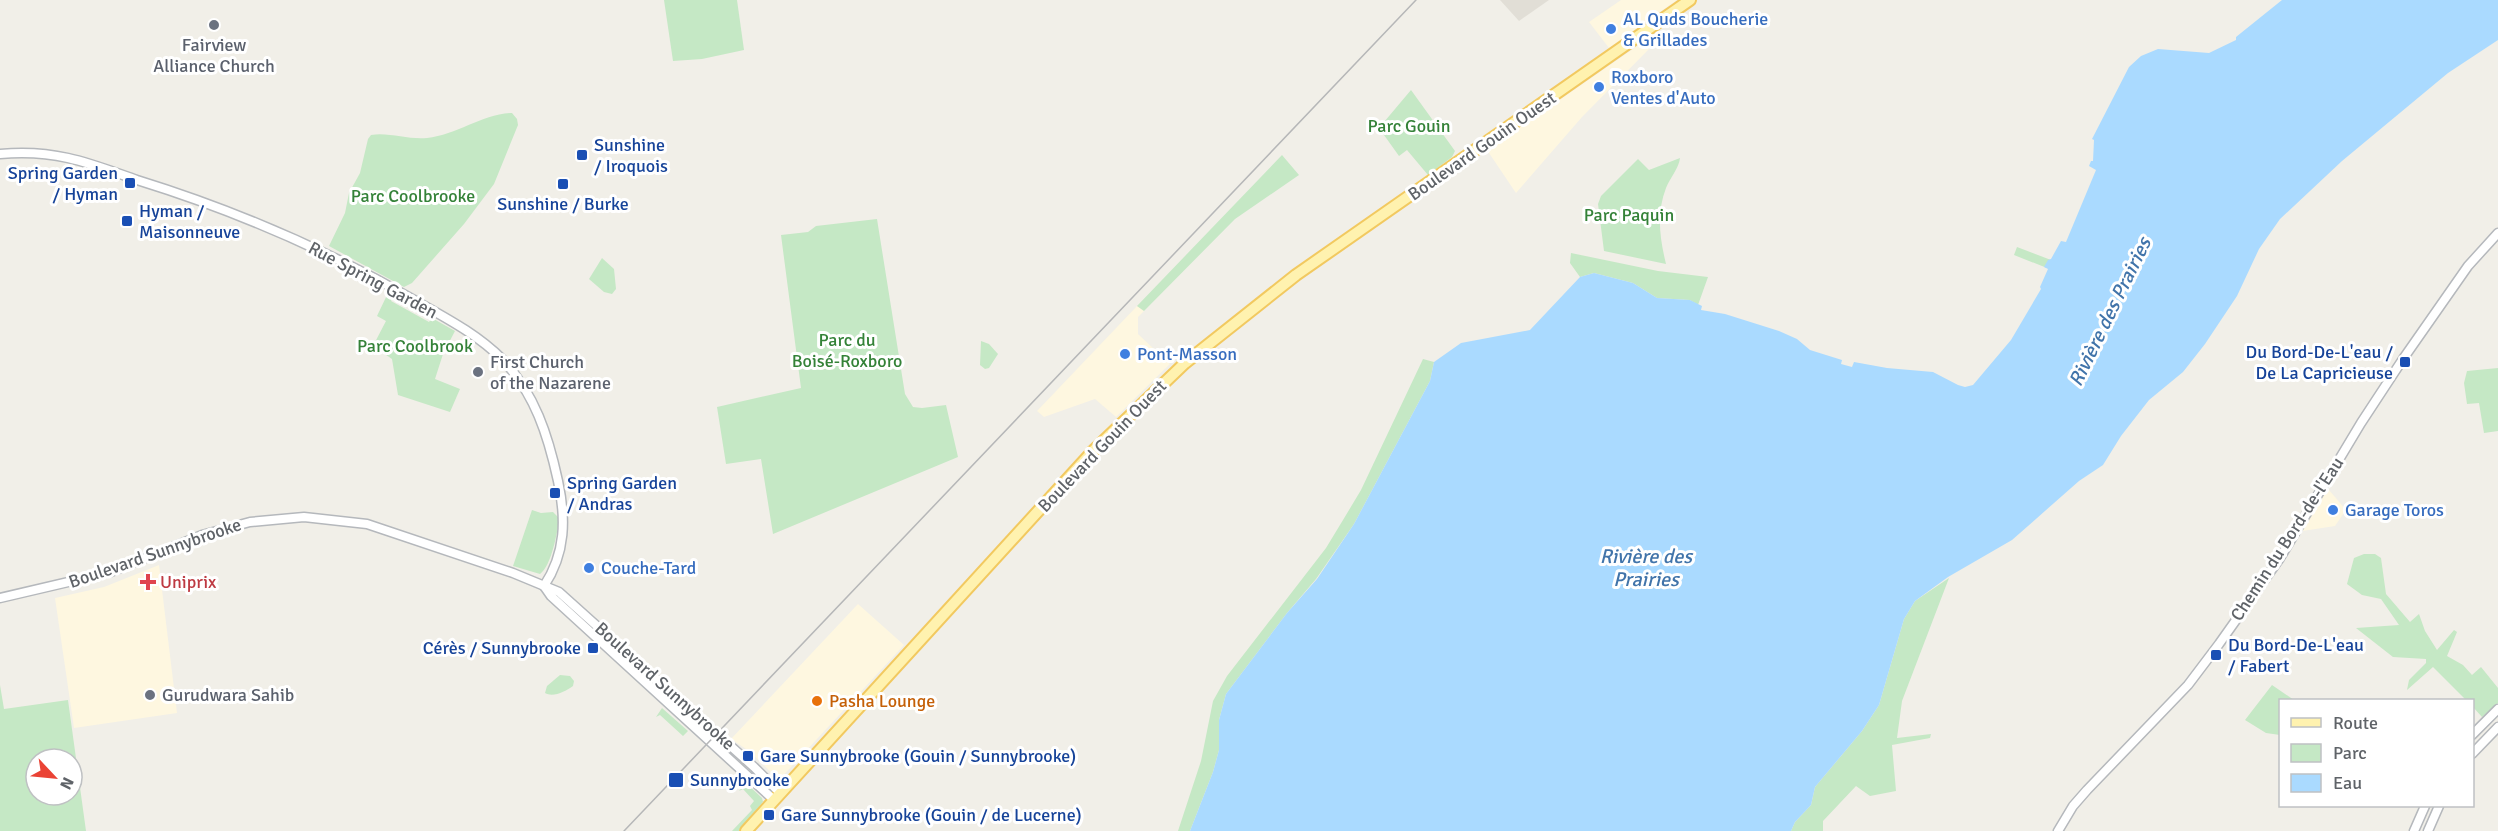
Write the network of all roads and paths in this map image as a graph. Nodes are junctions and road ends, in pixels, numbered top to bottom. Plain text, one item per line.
1 (1690, 0) edge
2 (0, 154) edge
3 (2498, 232) edge
4 (544, 586) junction
5 (3, 598) edge
6 (2498, 710) edge
7 (2498, 727) edge
8 (2474, 733) edge
9 (2474, 752) edge
10 (777, 796) junction
11 (2425, 807) edge
12 (2439, 807) edge
13 (746, 831) edge
14 (2058, 831) edge
15 (2415, 831) edge
16 (2428, 831) edge

1 - 10 main road, Boulevard Gouin Ouest
2 - 4 street, Rue Spring Garden
3 - 14 street, Chemin du Bord-de-l'Eau
4 - 5 street, Boulevard Sunnybrooke
4 - 10 street, Boulevard Sunnybrooke
6 - 8 street
7 - 9 street
10 - 13 main road, Boulevard Gouin Ouest
11 - 15 street
12 - 16 street

